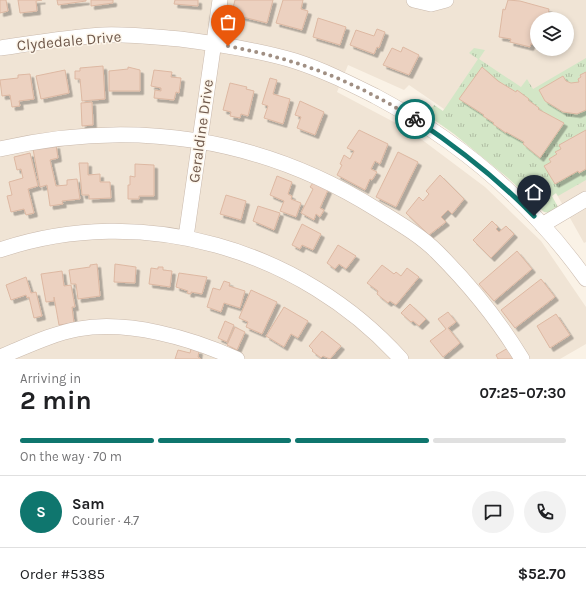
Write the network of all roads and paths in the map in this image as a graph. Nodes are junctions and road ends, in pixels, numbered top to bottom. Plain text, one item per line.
1 (220, 0) edge
2 (414, 0) edge
3 (446, 0) edge
4 (214, 43) junction
5 (0, 48) edge
6 (200, 141) junction
7 (0, 149) edge
8 (586, 200) edge
9 (542, 225) junction
10 (186, 238) junction
11 (0, 250) edge
12 (586, 279) edge
13 (0, 356) edge
14 (237, 359) edge
15 (401, 359) edge
16 (522, 359) edge

1 - 4 street, Geraldine Drive
2 - 3 street
4 - 5 street, Clydedale Drive
4 - 6 street, Geraldine Drive
4 - 9 street, Clydedale Drive
6 - 7 street
6 - 10 street, Geraldine Drive
6 - 16 street
8 - 9 street
9 - 12 street, Clydedale Drive
10 - 11 street
10 - 15 street
13 - 14 street

